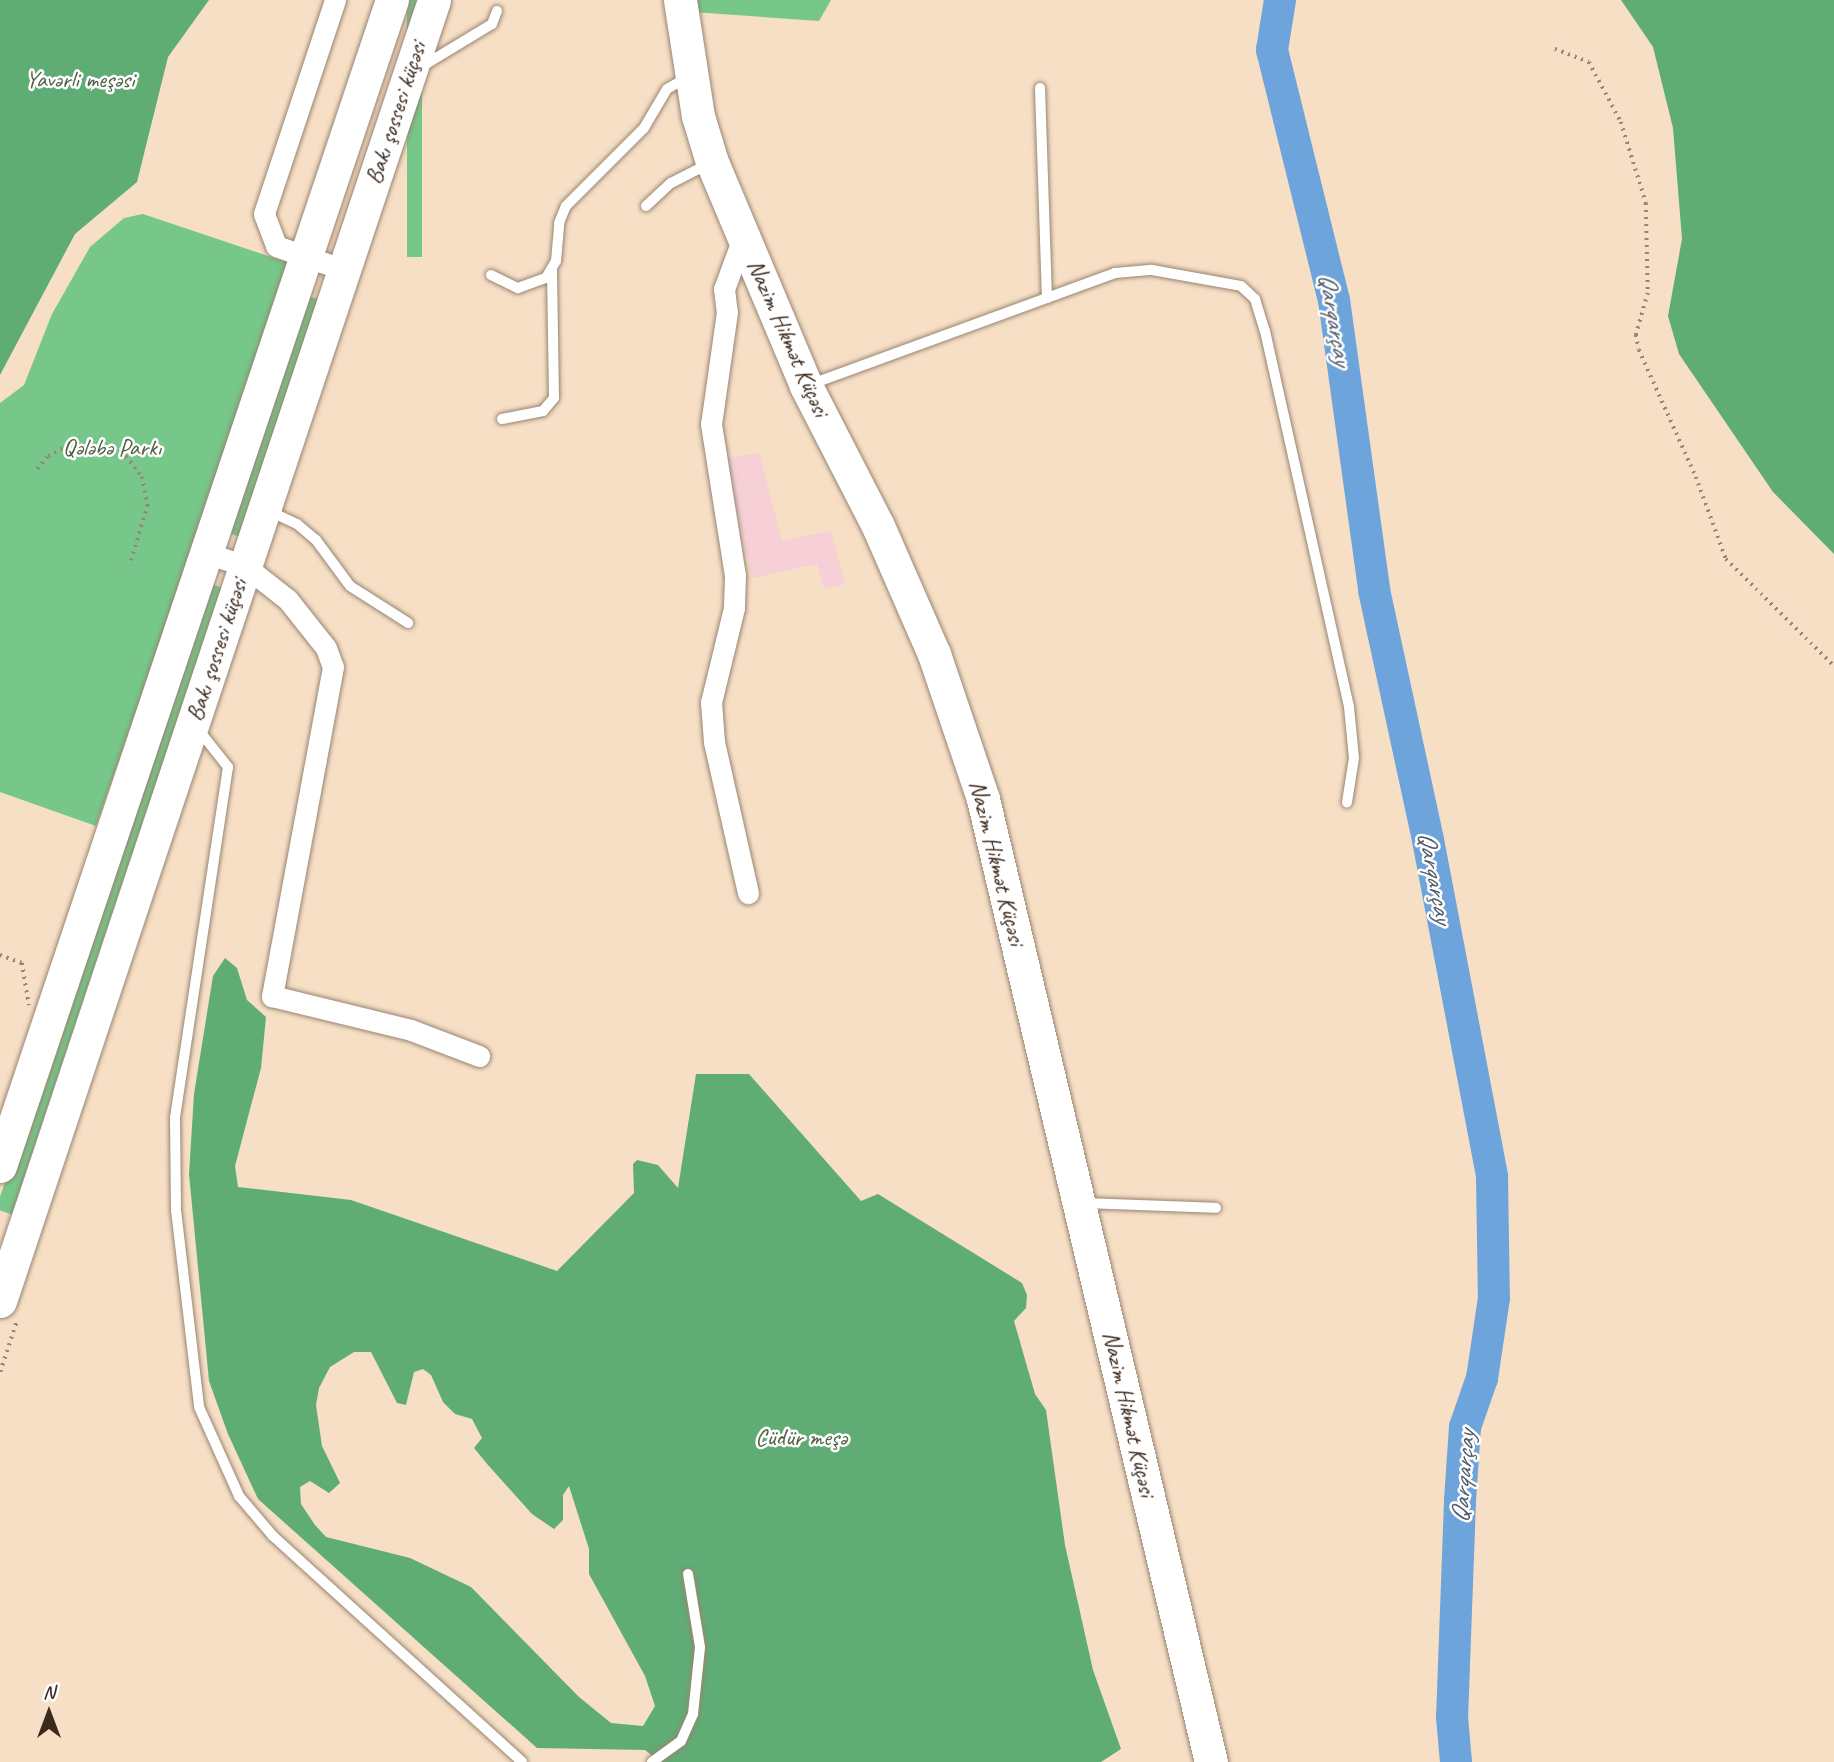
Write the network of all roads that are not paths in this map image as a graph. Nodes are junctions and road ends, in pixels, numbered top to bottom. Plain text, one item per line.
1 (335, 0) edge
2 (392, 0) edge
3 (434, 0) edge
4 (680, 0) edge
5 (497, 11) dead end
6 (409, 74) junction
7 (690, 76) junction
8 (1040, 88) dead end
9 (712, 162) junction
10 (646, 206) dead end
11 (744, 234) junction
12 (305, 258) junction
13 (344, 270) junction
14 (552, 270) junction
15 (491, 275) dead end
16 (1047, 299) junction
17 (807, 386) junction
18 (502, 419) dead end
19 (264, 509) junction
20 (207, 553) junction
21 (245, 566) junction
22 (408, 623) dead end
23 (193, 723) junction
24 (1347, 802) dead end
25 (748, 893) dead end
26 (479, 1056) dead end
27 (0, 1166) edge
28 (1079, 1203) junction
29 (1216, 1208) dead end
30 (0, 1301) edge
31 (688, 1574) dead end
32 (522, 1762) edge
33 (652, 1762) edge
34 (1211, 1762) edge

1 - 12 street
2 - 12 main road, Bakı şossesi küçəsi
3 - 6 main road, Bakı şossesi küçəsi
4 - 7 main road, Nazim Hikmət Küçəsi
5 - 6 lane
6 - 13 main road, Bakı şossesi küçəsi
7 - 9 main road, Nazim Hikmət Küçəsi
7 - 14 lane
8 - 16 lane
9 - 10 lane
9 - 11 main road, Nazim Hikmət Küçəsi
11 - 17 main road, Nazim Hikmət Küçəsi
11 - 25 street
12 - 13 street
12 - 20 main road, Bakı şossesi küçəsi
13 - 19 main road, Bakı şossesi küçəsi
14 - 15 lane
14 - 18 lane
16 - 17 lane
16 - 24 lane
17 - 28 main road, Nazim Hikmət Küçəsi
19 - 21 main road, Bakı şossesi küçəsi
19 - 22 lane
20 - 21 street
20 - 27 main road, Bakı şossesi küçəsi
21 - 23 main road, Bakı şossesi küçəsi
21 - 26 street
23 - 30 main road, Bakı şossesi küçəsi
23 - 32 lane
28 - 29 lane
28 - 34 main road, Nazim Hikmət Küçəsi
31 - 33 lane

